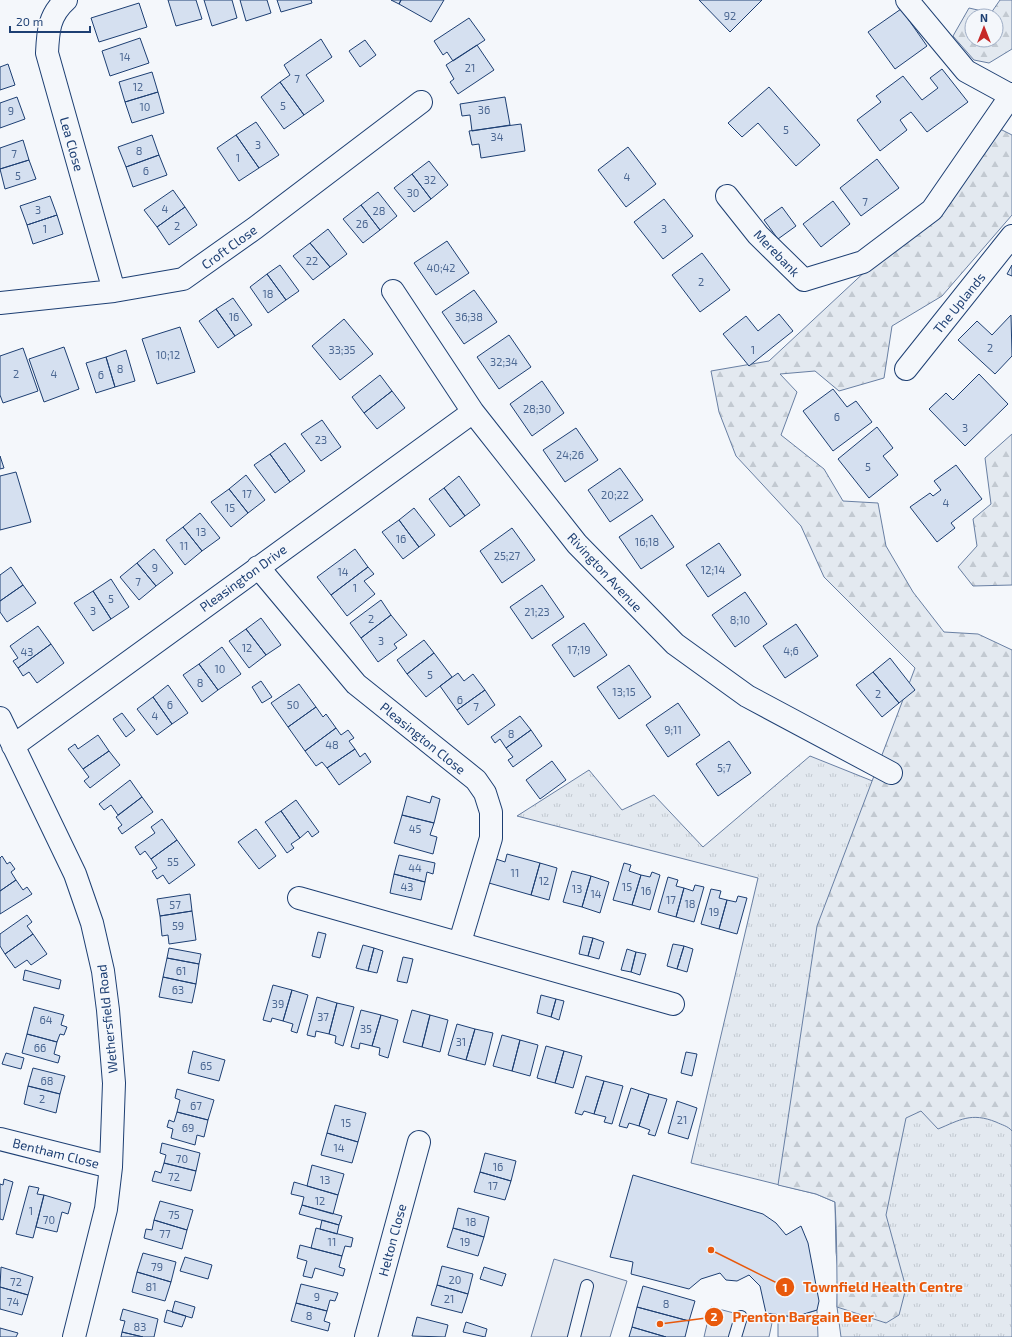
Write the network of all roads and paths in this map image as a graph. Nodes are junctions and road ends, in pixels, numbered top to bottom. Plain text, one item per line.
1 (66, 0) edge
2 (908, 0) edge
3 (1011, 96) edge
4 (421, 102) dead end
5 (727, 196) dead end
6 (1012, 236) edge
7 (114, 291) junction
8 (393, 291) dead end
9 (0, 303) edge
10 (906, 369) dead end
11 (473, 412) junction
12 (258, 566) junction
13 (0, 718) edge
14 (13, 746) junction
15 (891, 773) dead end
16 (299, 898) dead end
17 (460, 942) junction
18 (673, 1004) dead end
19 (0, 1139) edge
20 (419, 1142) dead end
21 (111, 1167) junction
22 (587, 1286) dead end
23 (741, 1317) dead end
24 (74, 1337) edge
25 (366, 1337) edge
26 (574, 1337) edge
27 (735, 1337) edge

1 - 7 street, Lea Close
2 - 3 street
3 - 5 street, Merebank
4 - 7 street, Croft Close
6 - 10 street, The Uplands
7 - 9 street, Croft Close
8 - 11 street, Rivington Avenue
11 - 12 street, Pleasington Drive
11 - 15 street, Rivington Avenue
12 - 14 street, Pleasington Drive
12 - 17 street, Pleasington Close
13 - 14 street, Wethersfield Road
14 - 21 street, Wethersfield Road
16 - 17 street
17 - 18 street
19 - 21 street, Bentham Close
20 - 25 street, Helton Close
21 - 24 street, Wethersfield Road
22 - 26 lane
23 - 27 lane

